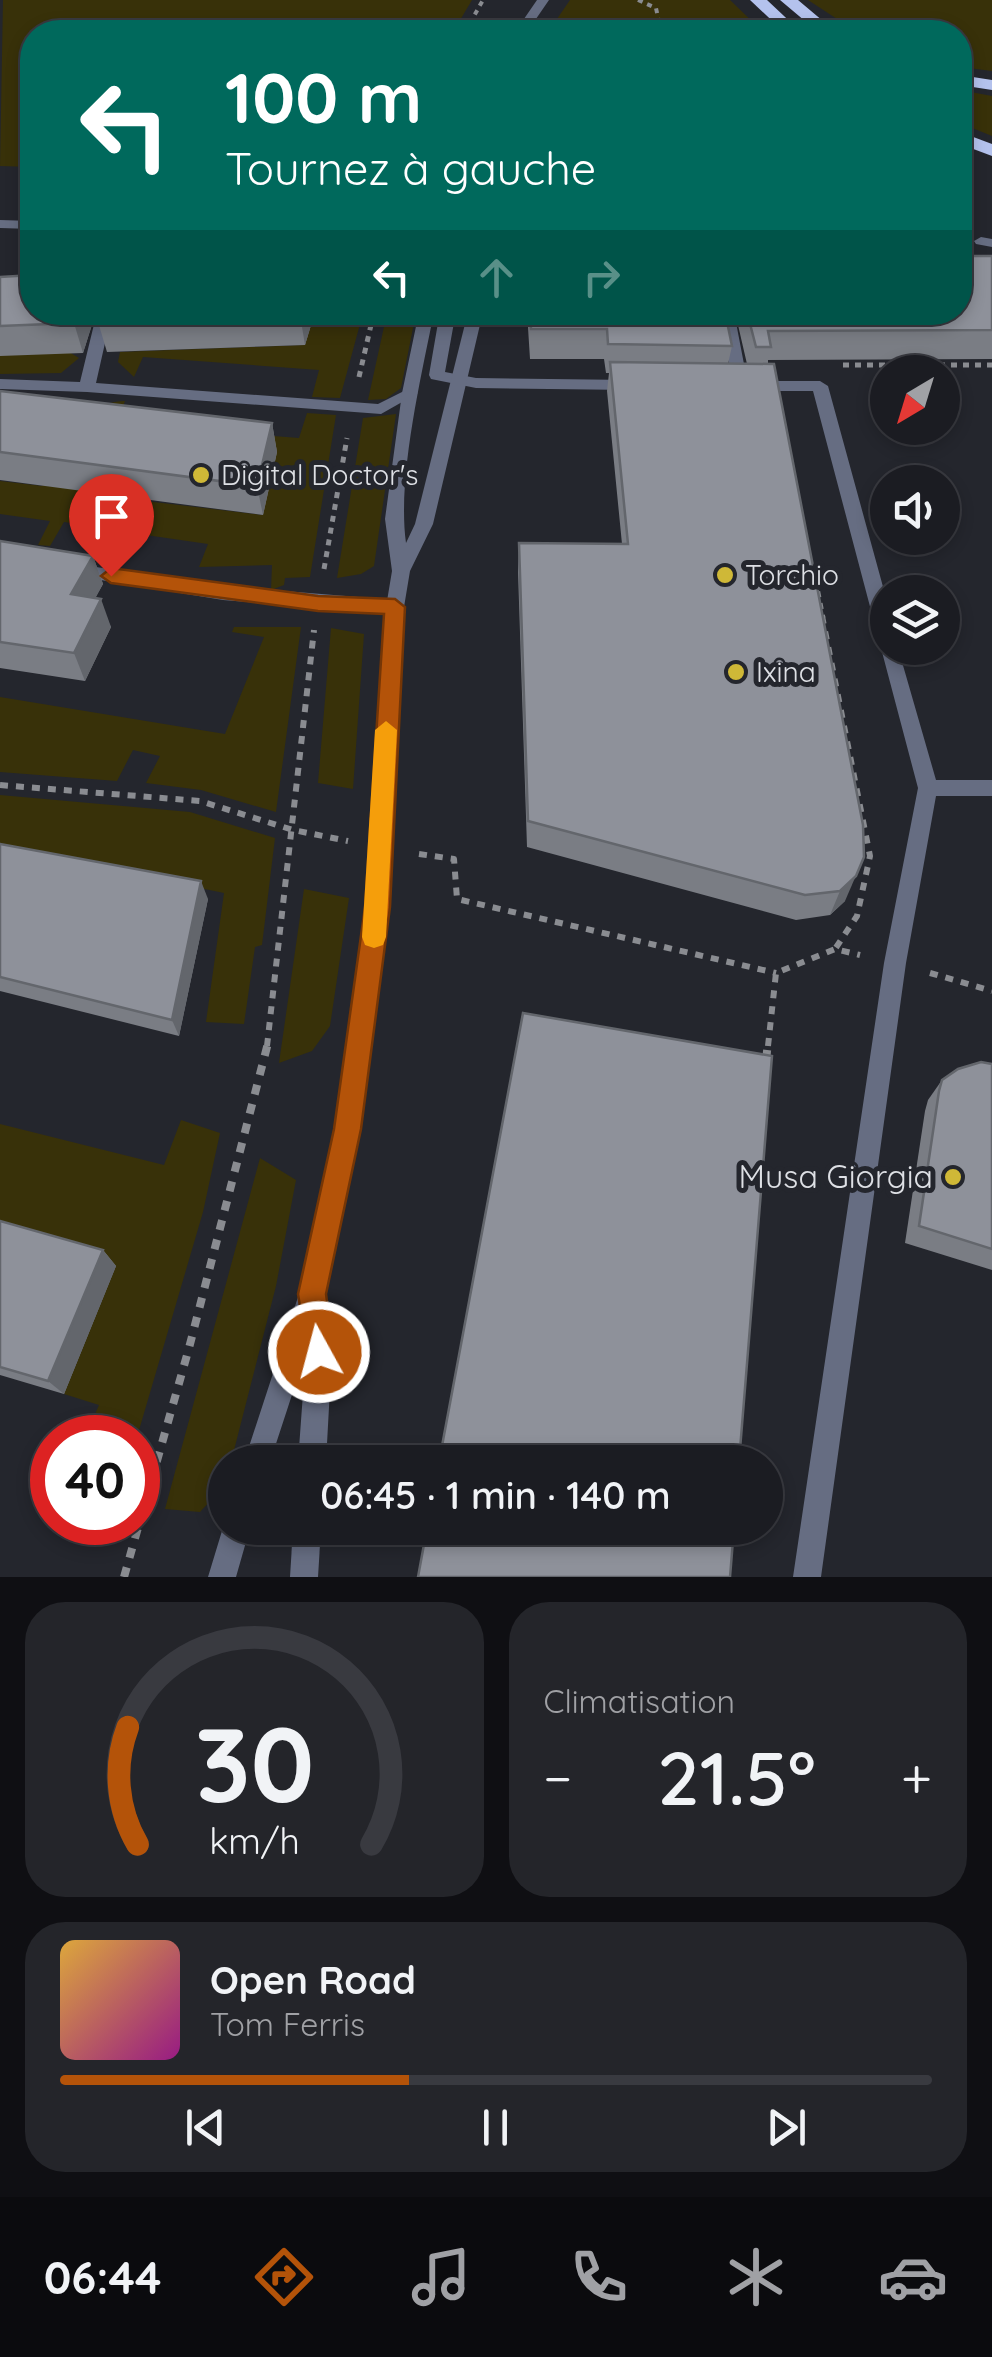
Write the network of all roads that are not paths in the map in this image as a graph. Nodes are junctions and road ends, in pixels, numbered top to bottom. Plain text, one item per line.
1 (758, 0) edge
2 (788, 0) edge
3 (780, 20) edge
4 (813, 20) edge
5 (102, 325) edge
6 (424, 325) edge
7 (445, 325) edge
8 (473, 325) edge
9 (728, 325) edge
10 (462, 380) junction
11 (0, 384) edge
12 (640, 385) edge
13 (720, 386) edge
14 (740, 386) junction
15 (87, 387) junction
16 (410, 393) junction
17 (56, 567) edge
18 (401, 571) junction
19 (870, 576) edge
20 (395, 607) junction
21 (894, 665) edge
22 (928, 788) junction
23 (992, 788) edge
24 (312, 1294) junction
25 (263, 1445) edge
26 (313, 1445) edge
27 (231, 1545) edge
28 (306, 1545) edge
29 (222, 1577) edge
30 (304, 1577) edge
31 (807, 1577) edge

1 - 3 highway
2 - 4 highway
5 - 15 street
6 - 16 street
7 - 10 street
8 - 10 street
9 - 14 street
10 - 12 street
10 - 18 street
11 - 15 street
13 - 14 street
14 - 19 street
15 - 16 street
16 - 18 street
17 - 20 street
18 - 20 street
20 - 24 street
21 - 22 street
22 - 23 street
22 - 31 street
24 - 25 street
24 - 26 street
27 - 29 street
28 - 30 street

